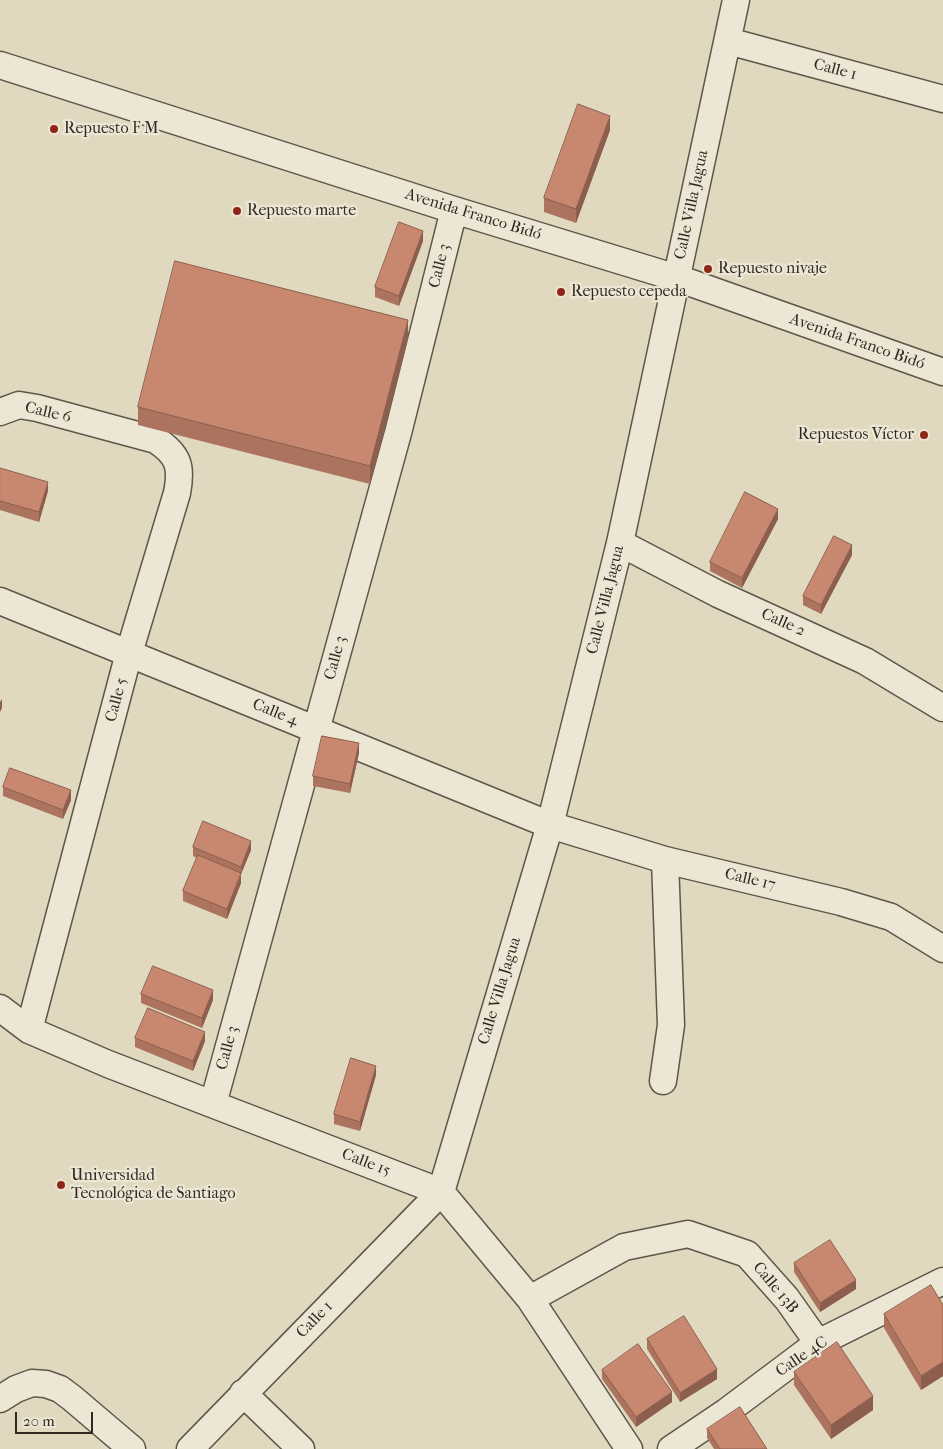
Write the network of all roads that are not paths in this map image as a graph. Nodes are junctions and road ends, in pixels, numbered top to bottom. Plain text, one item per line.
1 (736, 0) edge
2 (728, 41) junction
3 (0, 65) edge
4 (943, 99) edge
5 (454, 210) junction
6 (677, 278) junction
7 (943, 372) edge
8 (0, 412) edge
9 (96, 425) joint
10 (620, 543) junction
11 (0, 602) edge
12 (129, 653) junction
13 (943, 708) edge
14 (316, 730) junction
15 (550, 825) junction
16 (665, 860) junction
17 (943, 949) edge
18 (0, 1008) edge
19 (29, 1030) junction
20 (663, 1081) dead end
21 (213, 1104) junction
22 (440, 1192) junction
23 (943, 1281) edge
24 (530, 1299) junction
25 (818, 1343) junction
26 (244, 1393) junction
27 (0, 1399) edge
28 (132, 1449) edge
29 (190, 1449) edge
30 (301, 1449) edge
31 (629, 1449) edge
32 (671, 1449) edge

1 - 2 street, Calle Villa Jagua
2 - 4 street, Calle 1
2 - 6 street, Calle Villa Jagua
3 - 5 street, Avenida Franco Bidó
5 - 6 street, Avenida Franco Bidó
5 - 14 street, Calle 3
6 - 7 street, Avenida Franco Bidó
6 - 10 street, Calle Villa Jagua
8 - 9 street, Calle 6
9 - 12 street, Calle 5
10 - 13 street, Calle 2
10 - 15 street, Calle Villa Jagua
11 - 12 street, Calle 4
12 - 14 street, Calle 4
12 - 19 street, Calle 5
14 - 15 street, Calle 4
14 - 21 street, Calle 3
15 - 16 street, Calle 17
15 - 22 street, Calle Villa Jagua
16 - 17 street, Calle 17
16 - 20 street
18 - 19 street, Calle 15
19 - 21 street, Calle 15
21 - 22 street, Calle 15
22 - 24 street, Calle 15
22 - 26 street, Calle 1
23 - 25 street, Calle 4C
24 - 25 street, Calle 13B
24 - 31 street, Calle 15
25 - 32 street, Calle 4C
26 - 29 street, Calle 1
26 - 30 street
27 - 28 street

